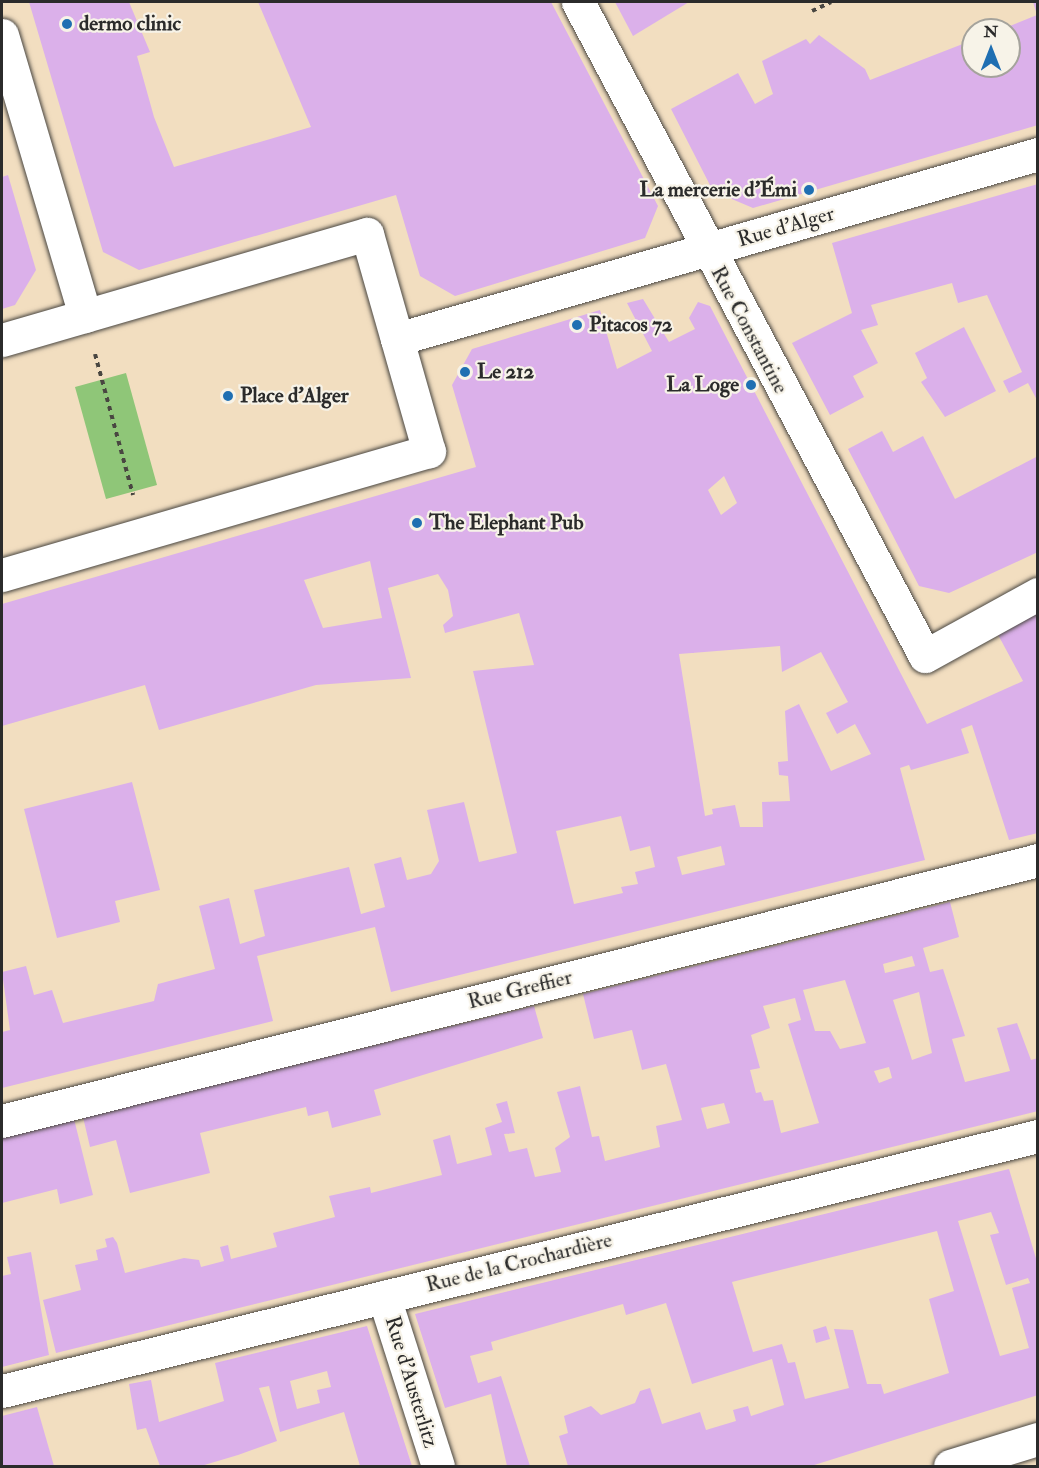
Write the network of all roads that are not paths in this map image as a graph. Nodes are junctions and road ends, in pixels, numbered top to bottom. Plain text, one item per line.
1 (578, 2) edge
2 (2, 35) edge
3 (1038, 154) edge
4 (706, 250) junction
5 (85, 316) junction
6 (397, 339) junction
7 (2, 340) edge
8 (2, 575) edge
9 (1038, 594) edge
10 (1035, 869) edge
11 (2, 1121) edge
12 (1038, 1136) edge
13 (384, 1297) junction
14 (2, 1391) edge
15 (1038, 1438) edge
16 (438, 1467) edge
17 (950, 1467) edge

1 - 4 street, Rue Constantine
2 - 5 street
3 - 4 street, Rue d'Alger
4 - 6 street, Rue d'Alger
4 - 9 street, Rue Constantine
5 - 6 street
5 - 7 street
6 - 8 street
10 - 11 street, Rue Greffier
12 - 13 street, Rue de la Crochardière
13 - 14 street, Rue de la Crochardière
13 - 16 street, Rue d'Austerlitz
15 - 17 street

